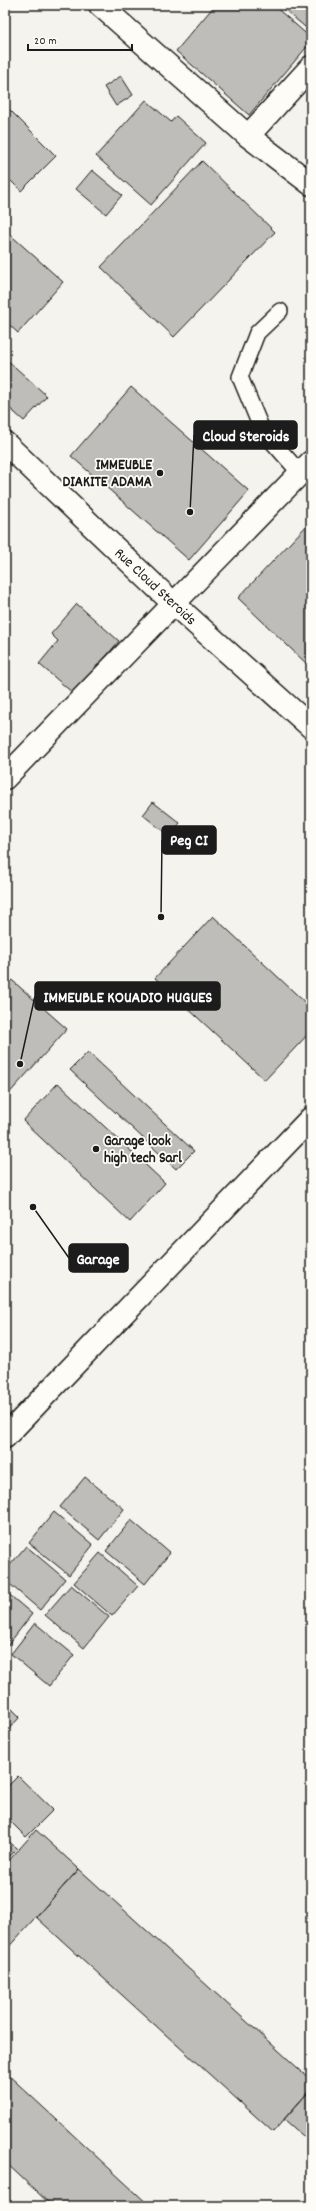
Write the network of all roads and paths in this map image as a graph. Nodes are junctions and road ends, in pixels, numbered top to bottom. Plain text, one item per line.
1 (100, 5) edge
2 (311, 67) edge
3 (248, 136) junction
4 (311, 184) edge
5 (280, 311) dead end
6 (5, 443) edge
7 (306, 467) edge
8 (174, 604) junction
9 (311, 727) edge
10 (5, 778) edge
11 (311, 1118) edge
12 (5, 1436) edge

1 - 3 street
2 - 3 street
3 - 4 street
5 - 7 lane
6 - 8 street, Rue Cloud Steroids
7 - 8 street
8 - 9 street, Rue Cloud Steroids
8 - 10 street
11 - 12 street

